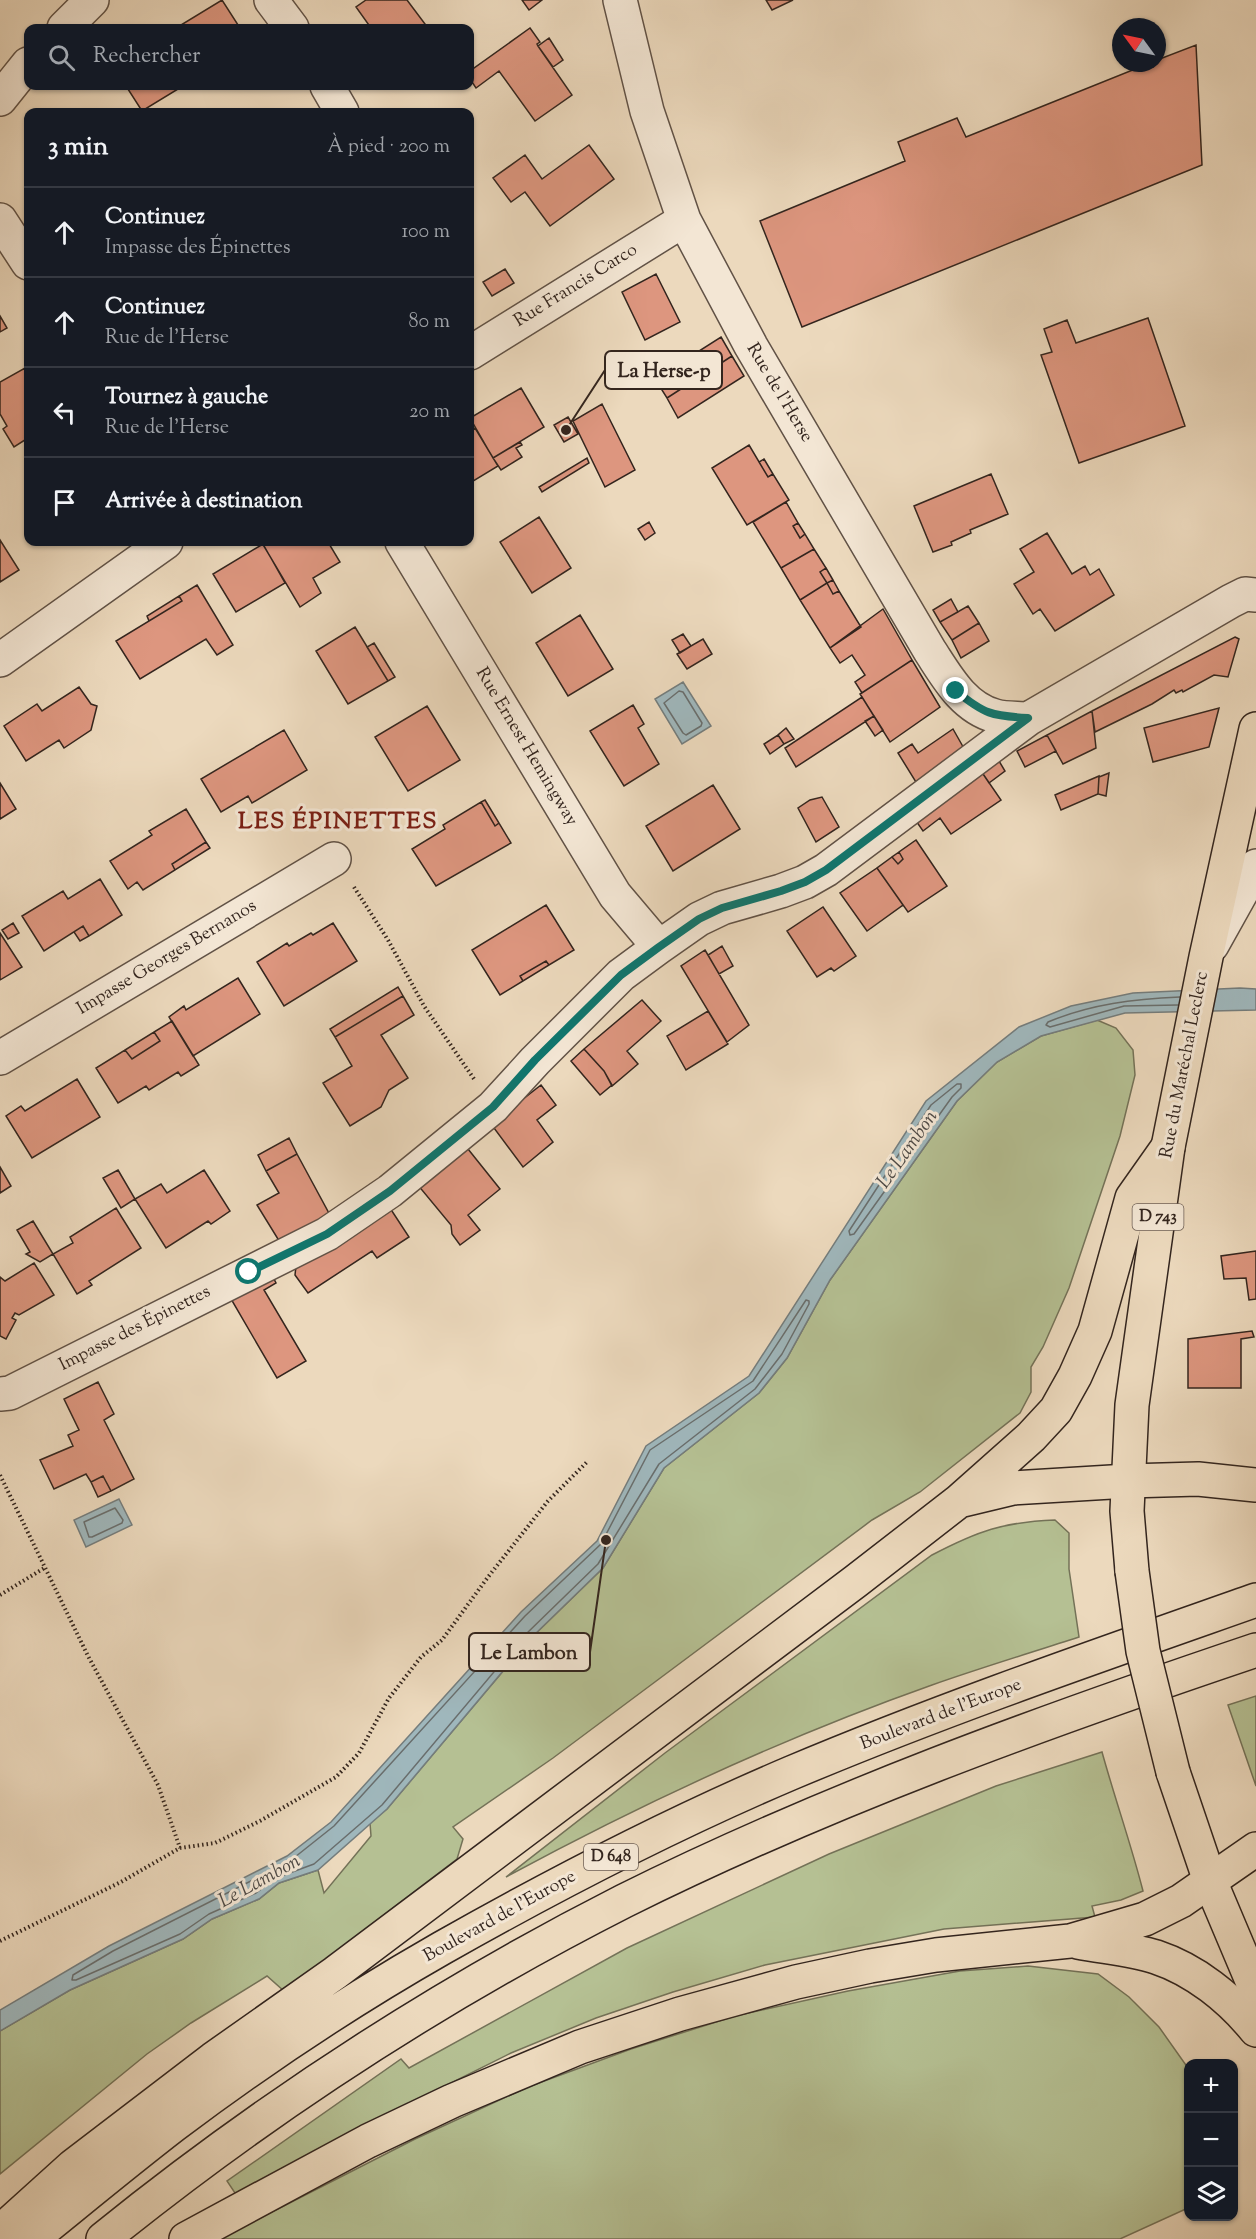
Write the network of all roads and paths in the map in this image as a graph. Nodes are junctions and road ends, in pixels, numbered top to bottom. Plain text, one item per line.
1 (92, 0) edge
2 (271, 0) edge
3 (620, 0) edge
4 (67, 24) edge
5 (289, 24) edge
6 (24, 69) edge
7 (329, 90) edge
8 (0, 99) edge
9 (340, 108) edge
10 (0, 220) edge
11 (684, 220) junction
12 (24, 257) edge
13 (474, 351) edge
14 (159, 546) edge
15 (404, 546) edge
16 (1256, 595) edge
17 (0, 660) edge
18 (1028, 718) junction
19 (1256, 729) edge
20 (334, 859) joint
21 (1256, 866) edge
22 (659, 947) junction
23 (1206, 957) junction
24 (0, 1058) edge
25 (493, 1107) junction
26 (1168, 1147) junction
27 (0, 1394) edge
28 (588, 1461) dead end
29 (0, 1475) edge
30 (1128, 1481) junction
31 (1256, 1485) edge
32 (959, 1501) junction
33 (46, 1567) junction
34 (0, 1595) edge
35 (1256, 1600) edge
36 (1256, 1650) edge
37 (180, 1848) junction
38 (1256, 1849) edge
39 (1210, 1881) junction
40 (0, 1941) edge
41 (1071, 1941) junction
42 (1256, 1989) edge
43 (1256, 2030) edge
44 (0, 2232) edge
45 (32, 2239) edge
46 (104, 2239) edge
47 (186, 2239) edge

1 - 4 street
2 - 5 street
3 - 11 street, Rue de l'Herse
6 - 8 street
7 - 9 street
10 - 12 street
11 - 13 street, Rue Francis Carco
11 - 18 street, Rue de l'Herse
14 - 17 street
15 - 22 street, Rue Ernest Hemingway
16 - 18 street
18 - 22 street
19 - 23 main road, Rue du Maréchal Leclerc / D 743
20 - 24 street, Impasse Georges Bernanos
20 - 25 path
21 - 23 street
22 - 25 street, Impasse des Épinettes
23 - 26 main road, Rue du Maréchal Leclerc / D 743
25 - 27 street, Impasse des Épinettes
26 - 30 main road, Rue du Maréchal Leclerc / D 743
26 - 32 main road
28 - 37 path
29 - 33 path
30 - 31 main road
30 - 32 main road
30 - 39 main road, Rue du Maréchal Leclerc, bridge
32 - 44 main road
33 - 34 path
33 - 37 path
35 - 45 main road, Boulevard de l'Europe / D 648
36 - 46 main road, D 648
37 - 40 path
38 - 39 main road
39 - 41 main road
39 - 42 main road, Rue du Maréchal Leclerc
41 - 43 main road
41 - 47 main road

